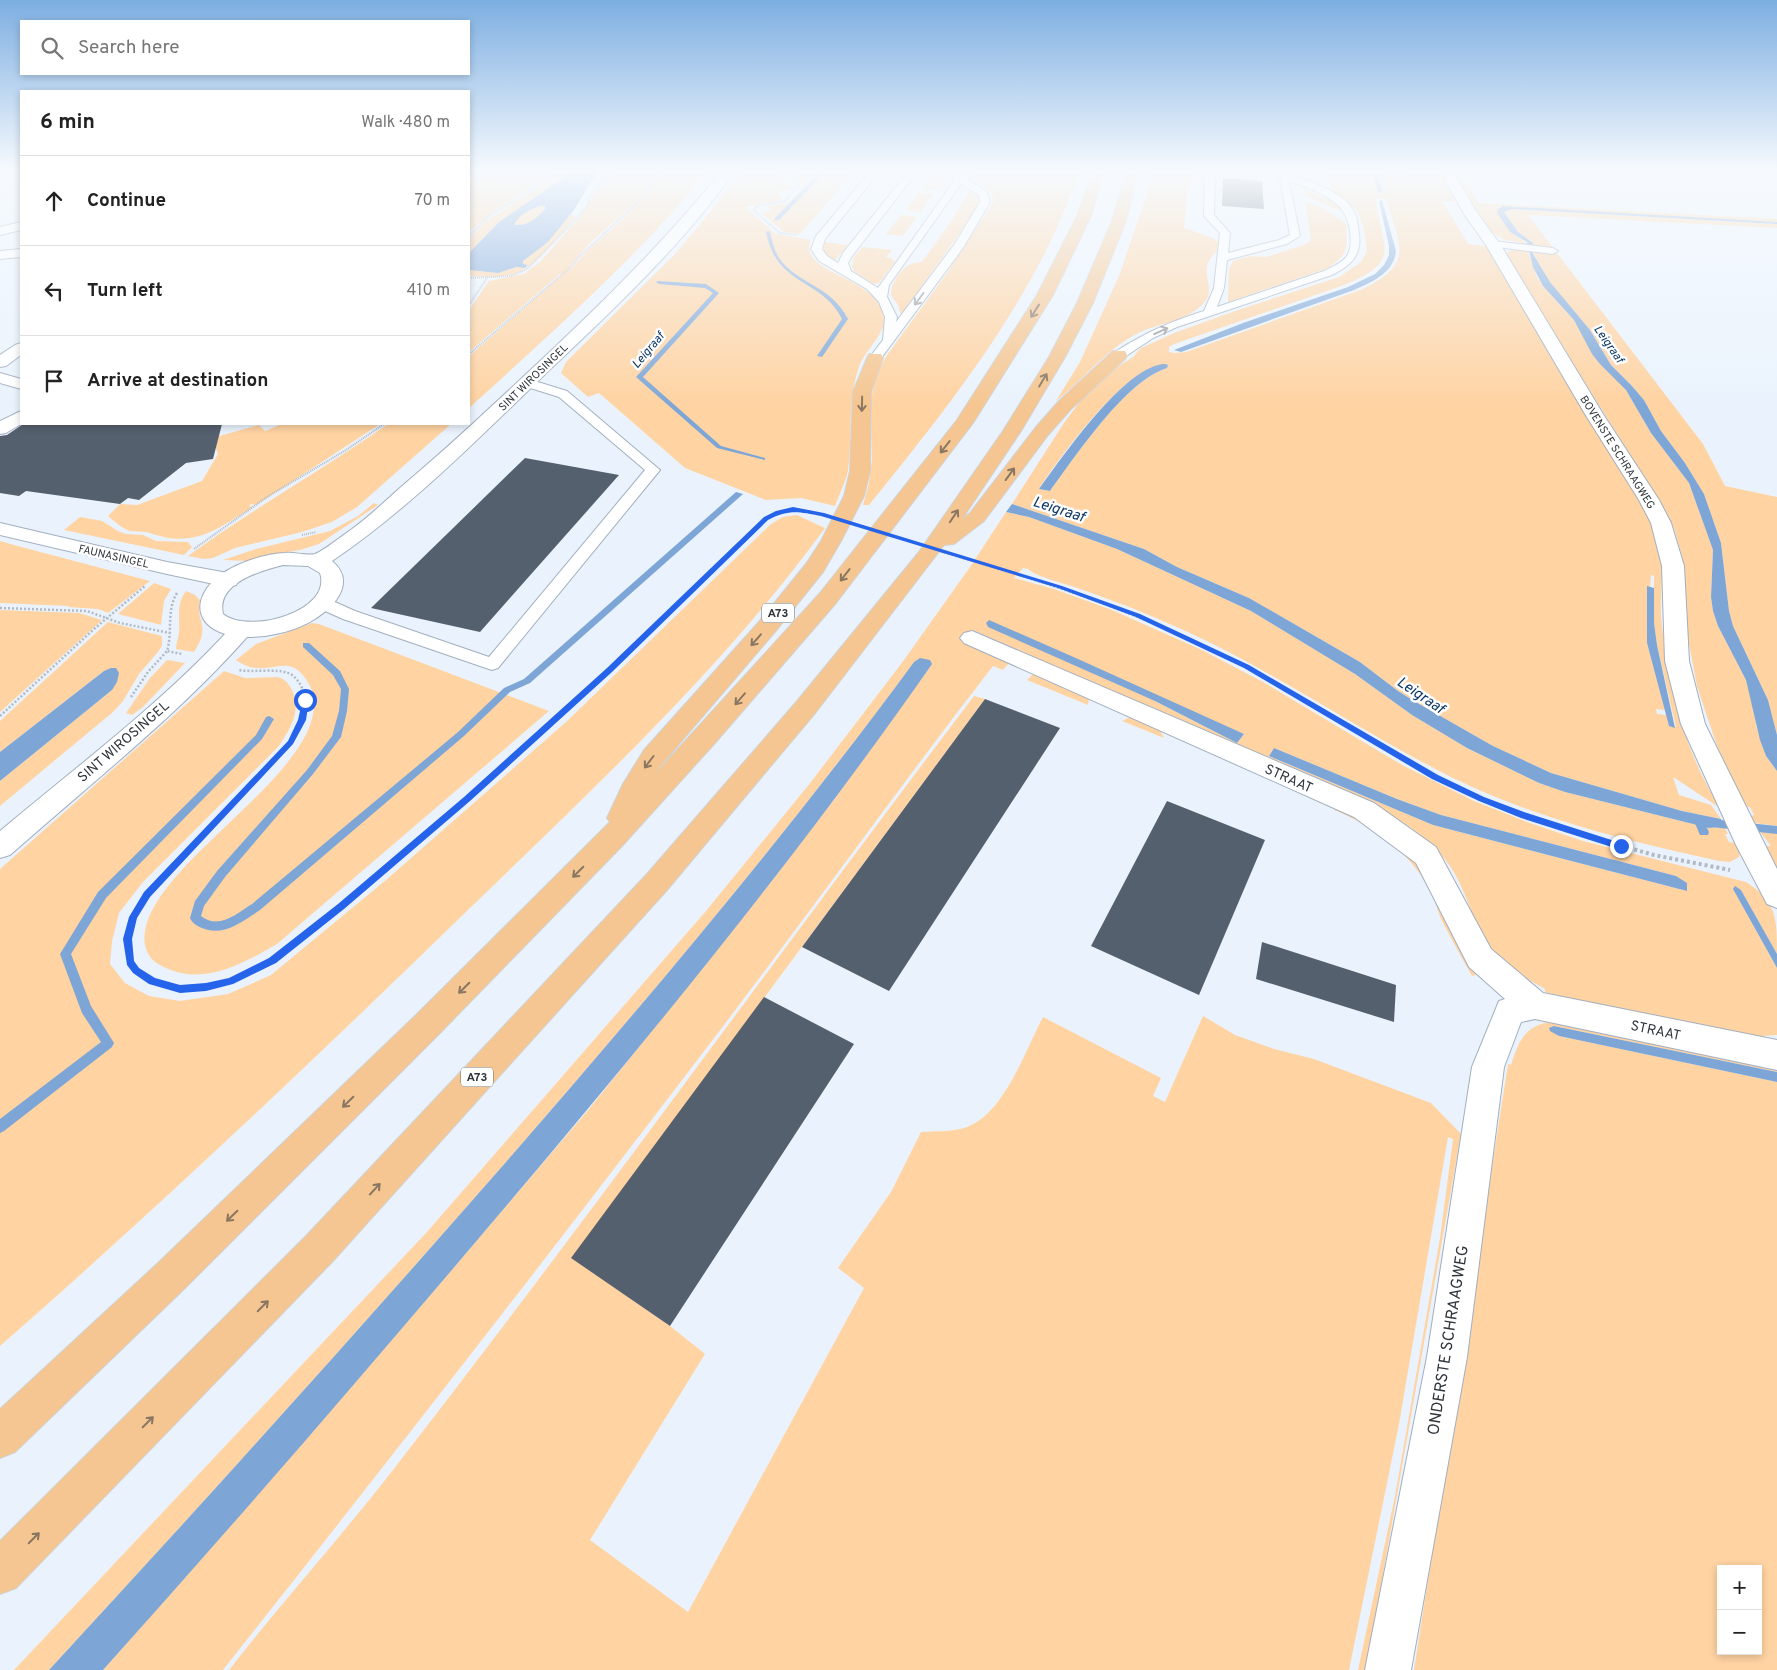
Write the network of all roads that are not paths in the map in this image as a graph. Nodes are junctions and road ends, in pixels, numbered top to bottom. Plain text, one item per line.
1 (662, 250) edge
2 (817, 250) edge
3 (851, 250) edge
4 (909, 250) edge
5 (955, 250) edge
6 (1067, 250) edge
7 (1107, 250) edge
8 (1223, 250) edge
9 (1253, 250) edge
10 (1355, 250) edge
11 (1497, 250) edge
12 (1546, 250) edge
13 (1553, 251) dead end
14 (20, 253) edge
15 (0, 255) edge
16 (1222, 258) junction
17 (846, 272) junction
18 (882, 296) junction
19 (1209, 312) junction
20 (20, 349) edge
21 (881, 349) junction
22 (1118, 355) joint
23 (0, 362) edge
24 (0, 378) edge
25 (528, 383) junction
26 (20, 384) edge
27 (20, 417) edge
28 (0, 429) edge
29 (0, 529) edge
30 (926, 556) junction
31 (317, 562) junction
32 (228, 580) junction
33 (322, 603) junction
34 (240, 630) junction
35 (972, 638) dead end
36 (612, 838) junction
37 (0, 847) edge
38 (1772, 886) edge
39 (1523, 1008) junction
40 (1777, 1055) edge
41 (0, 1437) edge
42 (0, 1572) edge
43 (1388, 1670) edge

1 - 25 street, SINT WIROSINGEL
2 - 17 lane
3 - 17 lane
4 - 18 lane
5 -> 21 lane, A73
6 -> 36 highway, A73
30 -> 7 highway, A73
8 - 16 lane
9 - 16 lane
10 - 19 lane, A73
11 - 38 street, BOVENSTE SCHRAAGWEG
12 - 13 lane
14 - 15 street
16 - 19 lane
17 - 18 lane
18 - 21 lane, A73
22 -> 19 lane, A73
20 - 23 street
21 -> 36 highway, A73
30 -> 22 highway, A73
24 - 26 street
25 - 31 street, SINT WIROSINGEL
25 - 33 lane
27 - 28 street
29 - 32 street, FAUNASINGEL
42 -> 30 highway, A73
31 - 32 street
31 - 33 street
32 - 34 street
33 - 34 street
34 - 37 street, SINT WIROSINGEL
35 - 39 street, STRAAT
36 -> 41 highway, A73
39 - 40 street, STRAAT
39 - 43 street, ONDERSTE SCHRAAGWEG

